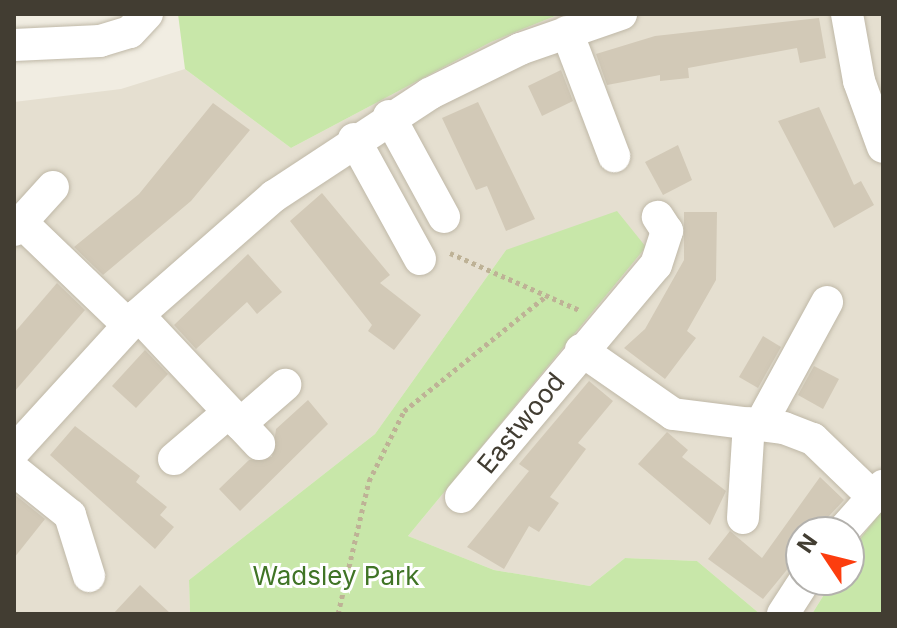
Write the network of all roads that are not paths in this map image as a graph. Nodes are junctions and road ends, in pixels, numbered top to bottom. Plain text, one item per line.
1 (147, 14) edge
2 (621, 14) edge
3 (847, 14) edge
4 (567, 32) junction
5 (14, 45) edge
6 (389, 116) junction
7 (354, 139) junction
8 (883, 147) edge
9 (614, 156) dead end
10 (53, 187) dead end
11 (658, 217) dead end
12 (18, 226) edge
13 (827, 302) dead end
14 (133, 320) junction
15 (581, 350) junction
16 (285, 385) dead end
17 (754, 424) junction
18 (243, 427) junction
19 (14, 451) edge
20 (174, 459) dead end
21 (14, 470) edge
22 (878, 491) edge
23 (461, 497) dead end
24 (856, 516) edge
25 (743, 518) dead end
26 (89, 576) dead end
27 (795, 596) edge
28 (783, 614) edge

1 - 5 street
2 - 4 street
3 - 8 street
4 - 6 street
4 - 9 street
6 - 7 street
6 - 7 street
7 - 14 street
10 - 12 street
11 - 15 street, Eastwood
12 - 14 street
13 - 17 street
14 - 18 street
14 - 19 street
15 - 17 street, Eastwood
15 - 23 street, Eastwood
16 - 18 street
17 - 22 street, Eastwood
17 - 25 street
18 - 20 street
21 - 26 street
22 - 24 street, Eastwood
27 - 28 street

